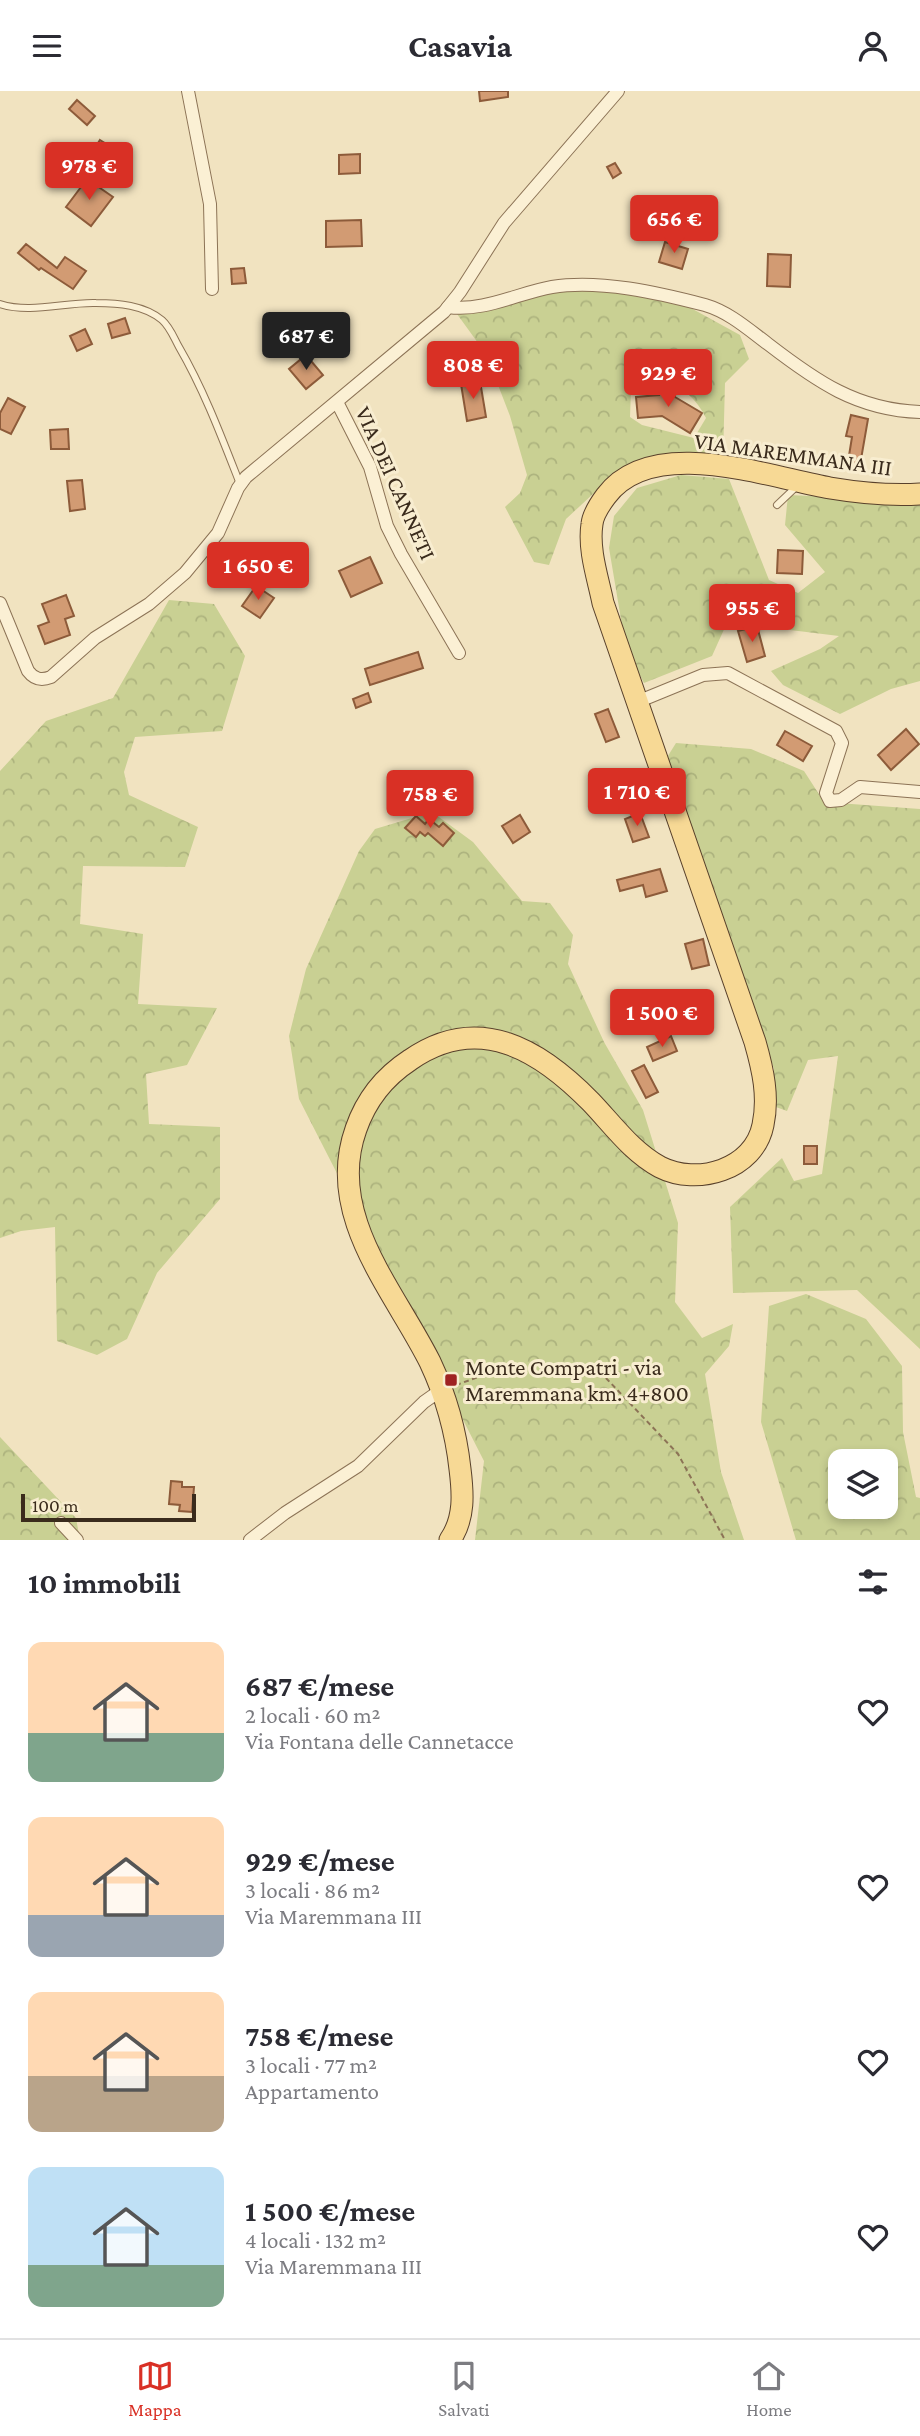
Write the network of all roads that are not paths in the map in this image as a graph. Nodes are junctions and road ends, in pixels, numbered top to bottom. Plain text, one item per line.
1 (188, 91) edge
2 (618, 91) edge
3 (212, 289) dead end
4 (0, 304) edge
5 (448, 307) junction
6 (337, 402) junction
7 (920, 412) edge
8 (801, 482) junction
9 (240, 484) junction
10 (920, 494) edge
11 (777, 505) dead end
12 (0, 603) edge
13 (459, 653) dead end
14 (637, 702) junction
15 (920, 792) edge
16 (441, 1390) junction
17 (61, 1523) dead end
18 (77, 1540) edge
19 (250, 1540) edge
20 (450, 1540) edge

1 - 3 street
2 - 5 street
4 - 9 lane
5 - 6 street
5 - 7 street
6 - 9 street
6 - 13 street, VIA DEI CANNETI
8 - 10 main road, VIA MAREMMANA III
8 - 11 lane
8 - 14 main road, VIA MAREMMANA III
9 - 12 street
14 - 15 street
14 - 16 main road, VIA MAREMMANA III
16 - 19 street
16 - 20 main road, VIA MAREMMANA III
17 - 18 street

